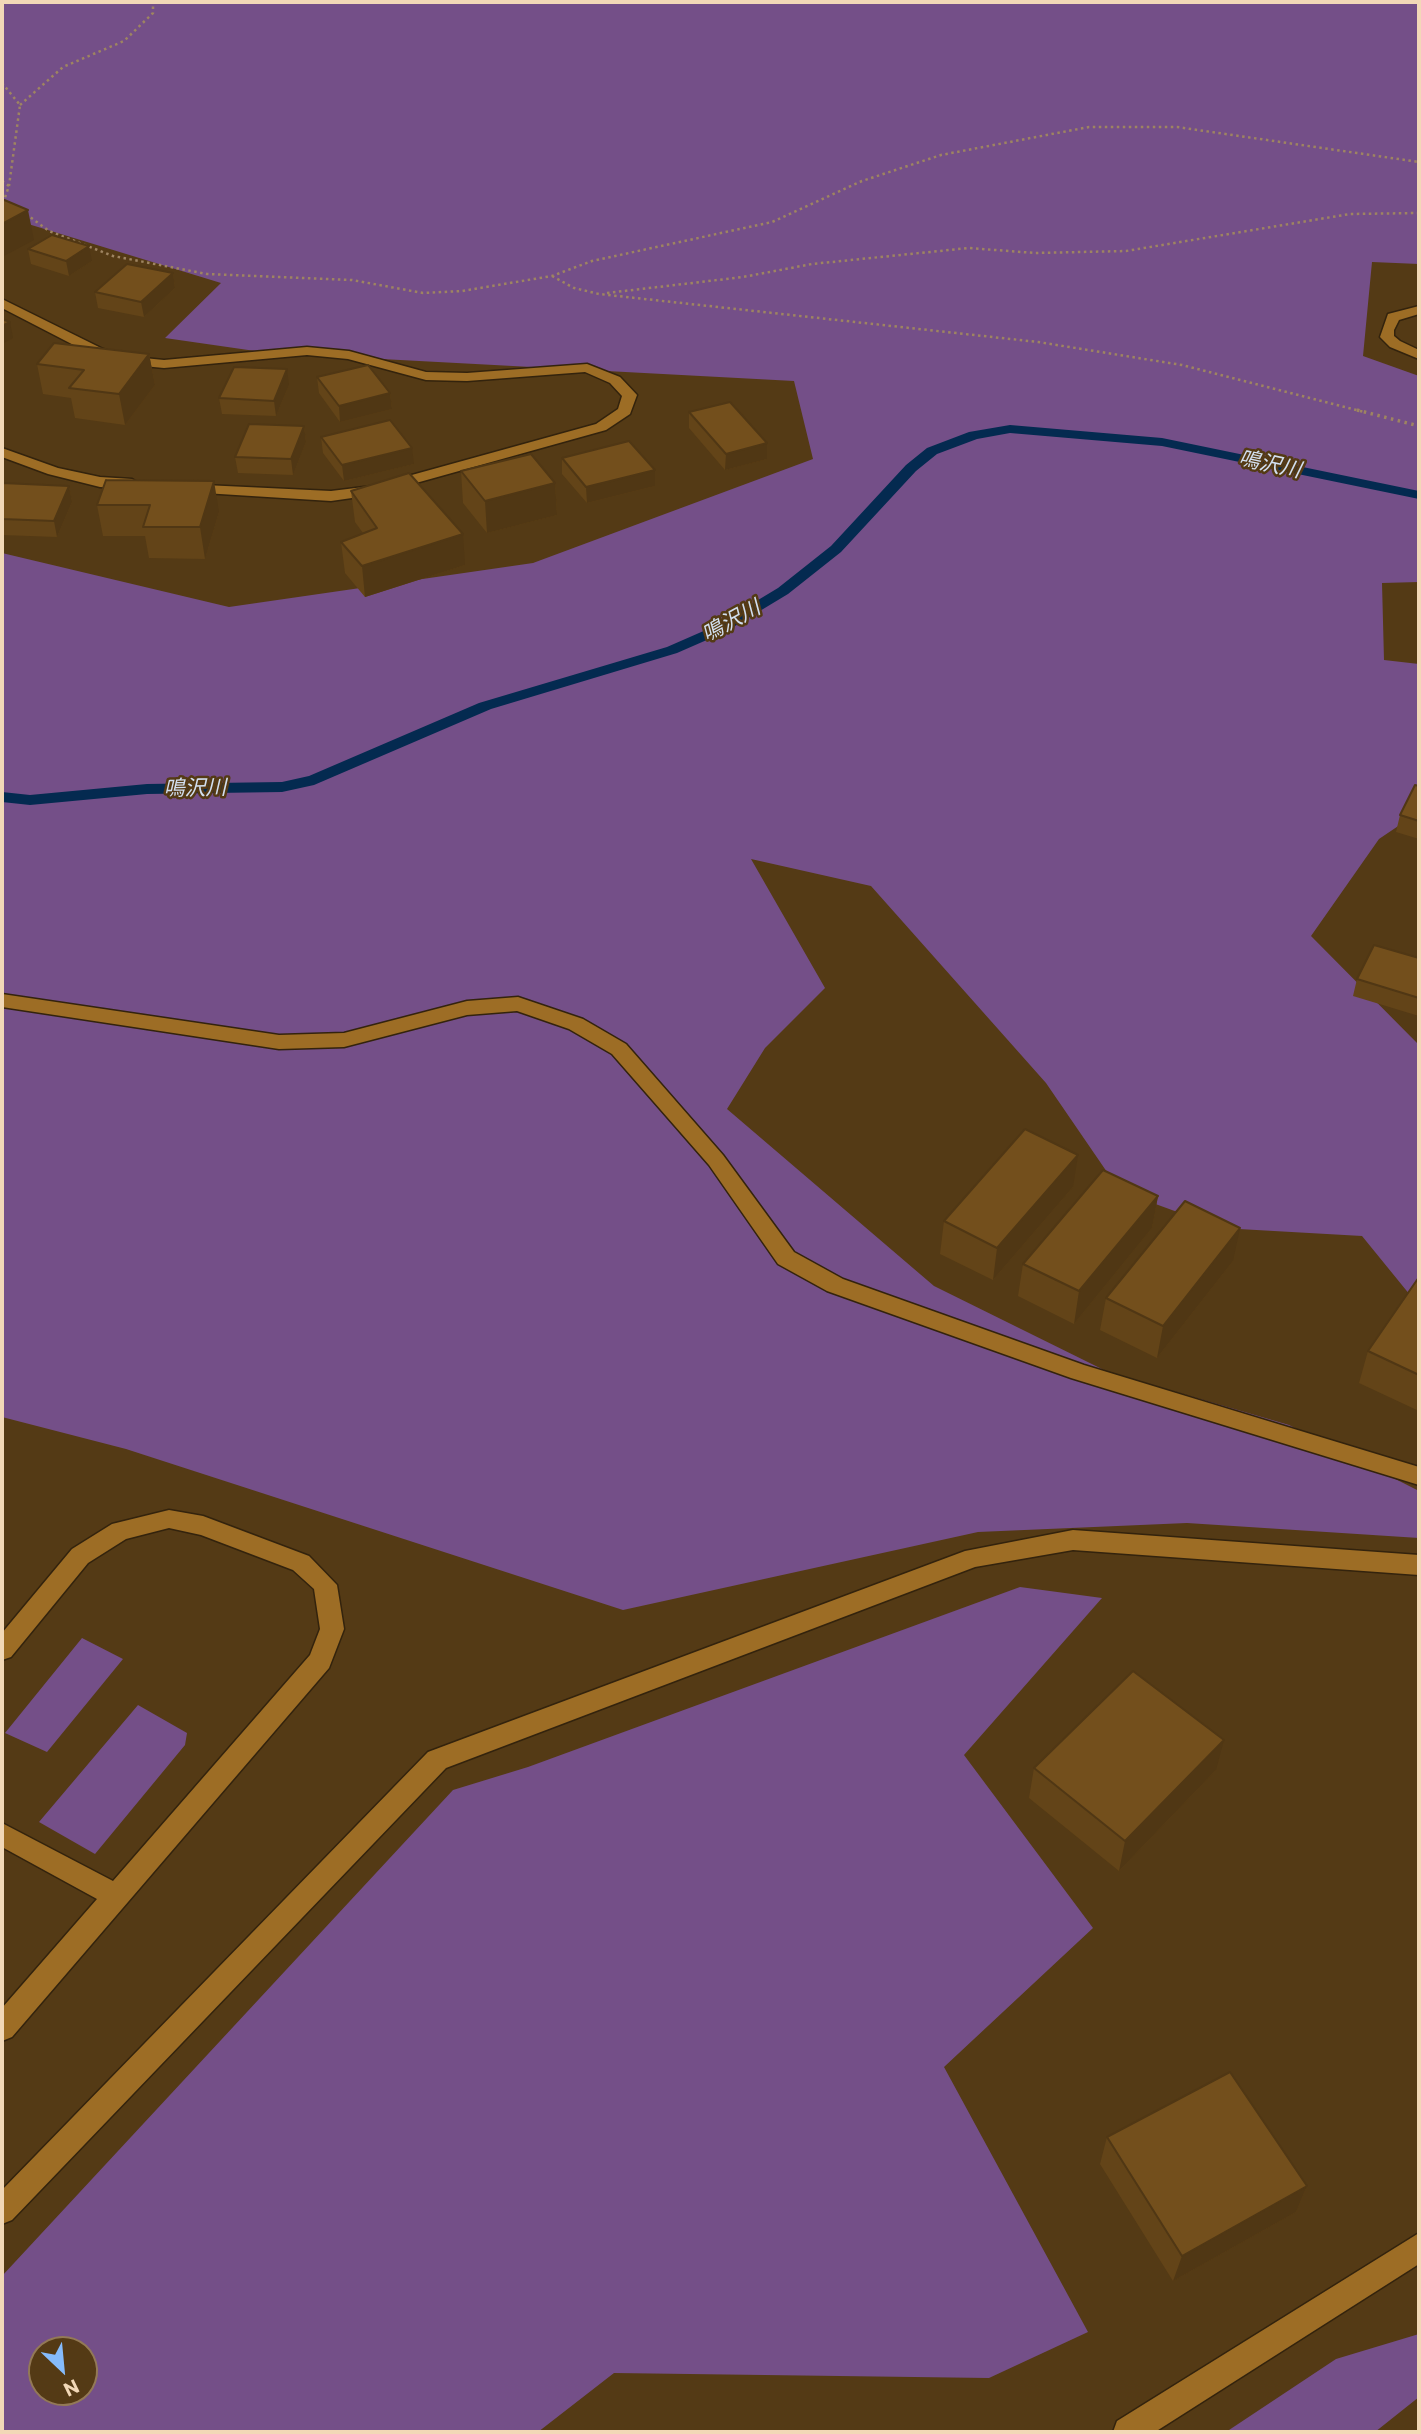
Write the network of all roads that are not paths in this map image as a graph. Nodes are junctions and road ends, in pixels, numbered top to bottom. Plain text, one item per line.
1 (2, 303) edge
2 (1419, 310) edge
3 (1419, 355) edge
4 (2, 452) edge
5 (2, 1000) edge
6 (1419, 1476) edge
7 (1419, 1565) edge
8 (2, 1650) edge
9 (2, 1835) edge
10 (115, 1895) junction
11 (2, 2028) edge
12 (2, 2210) edge
13 (1419, 2247) edge
14 (1128, 2432) edge

1 - 4 street
2 - 3 street
5 - 6 street
7 - 12 street
8 - 10 street
9 - 10 street
10 - 11 street
13 - 14 street

